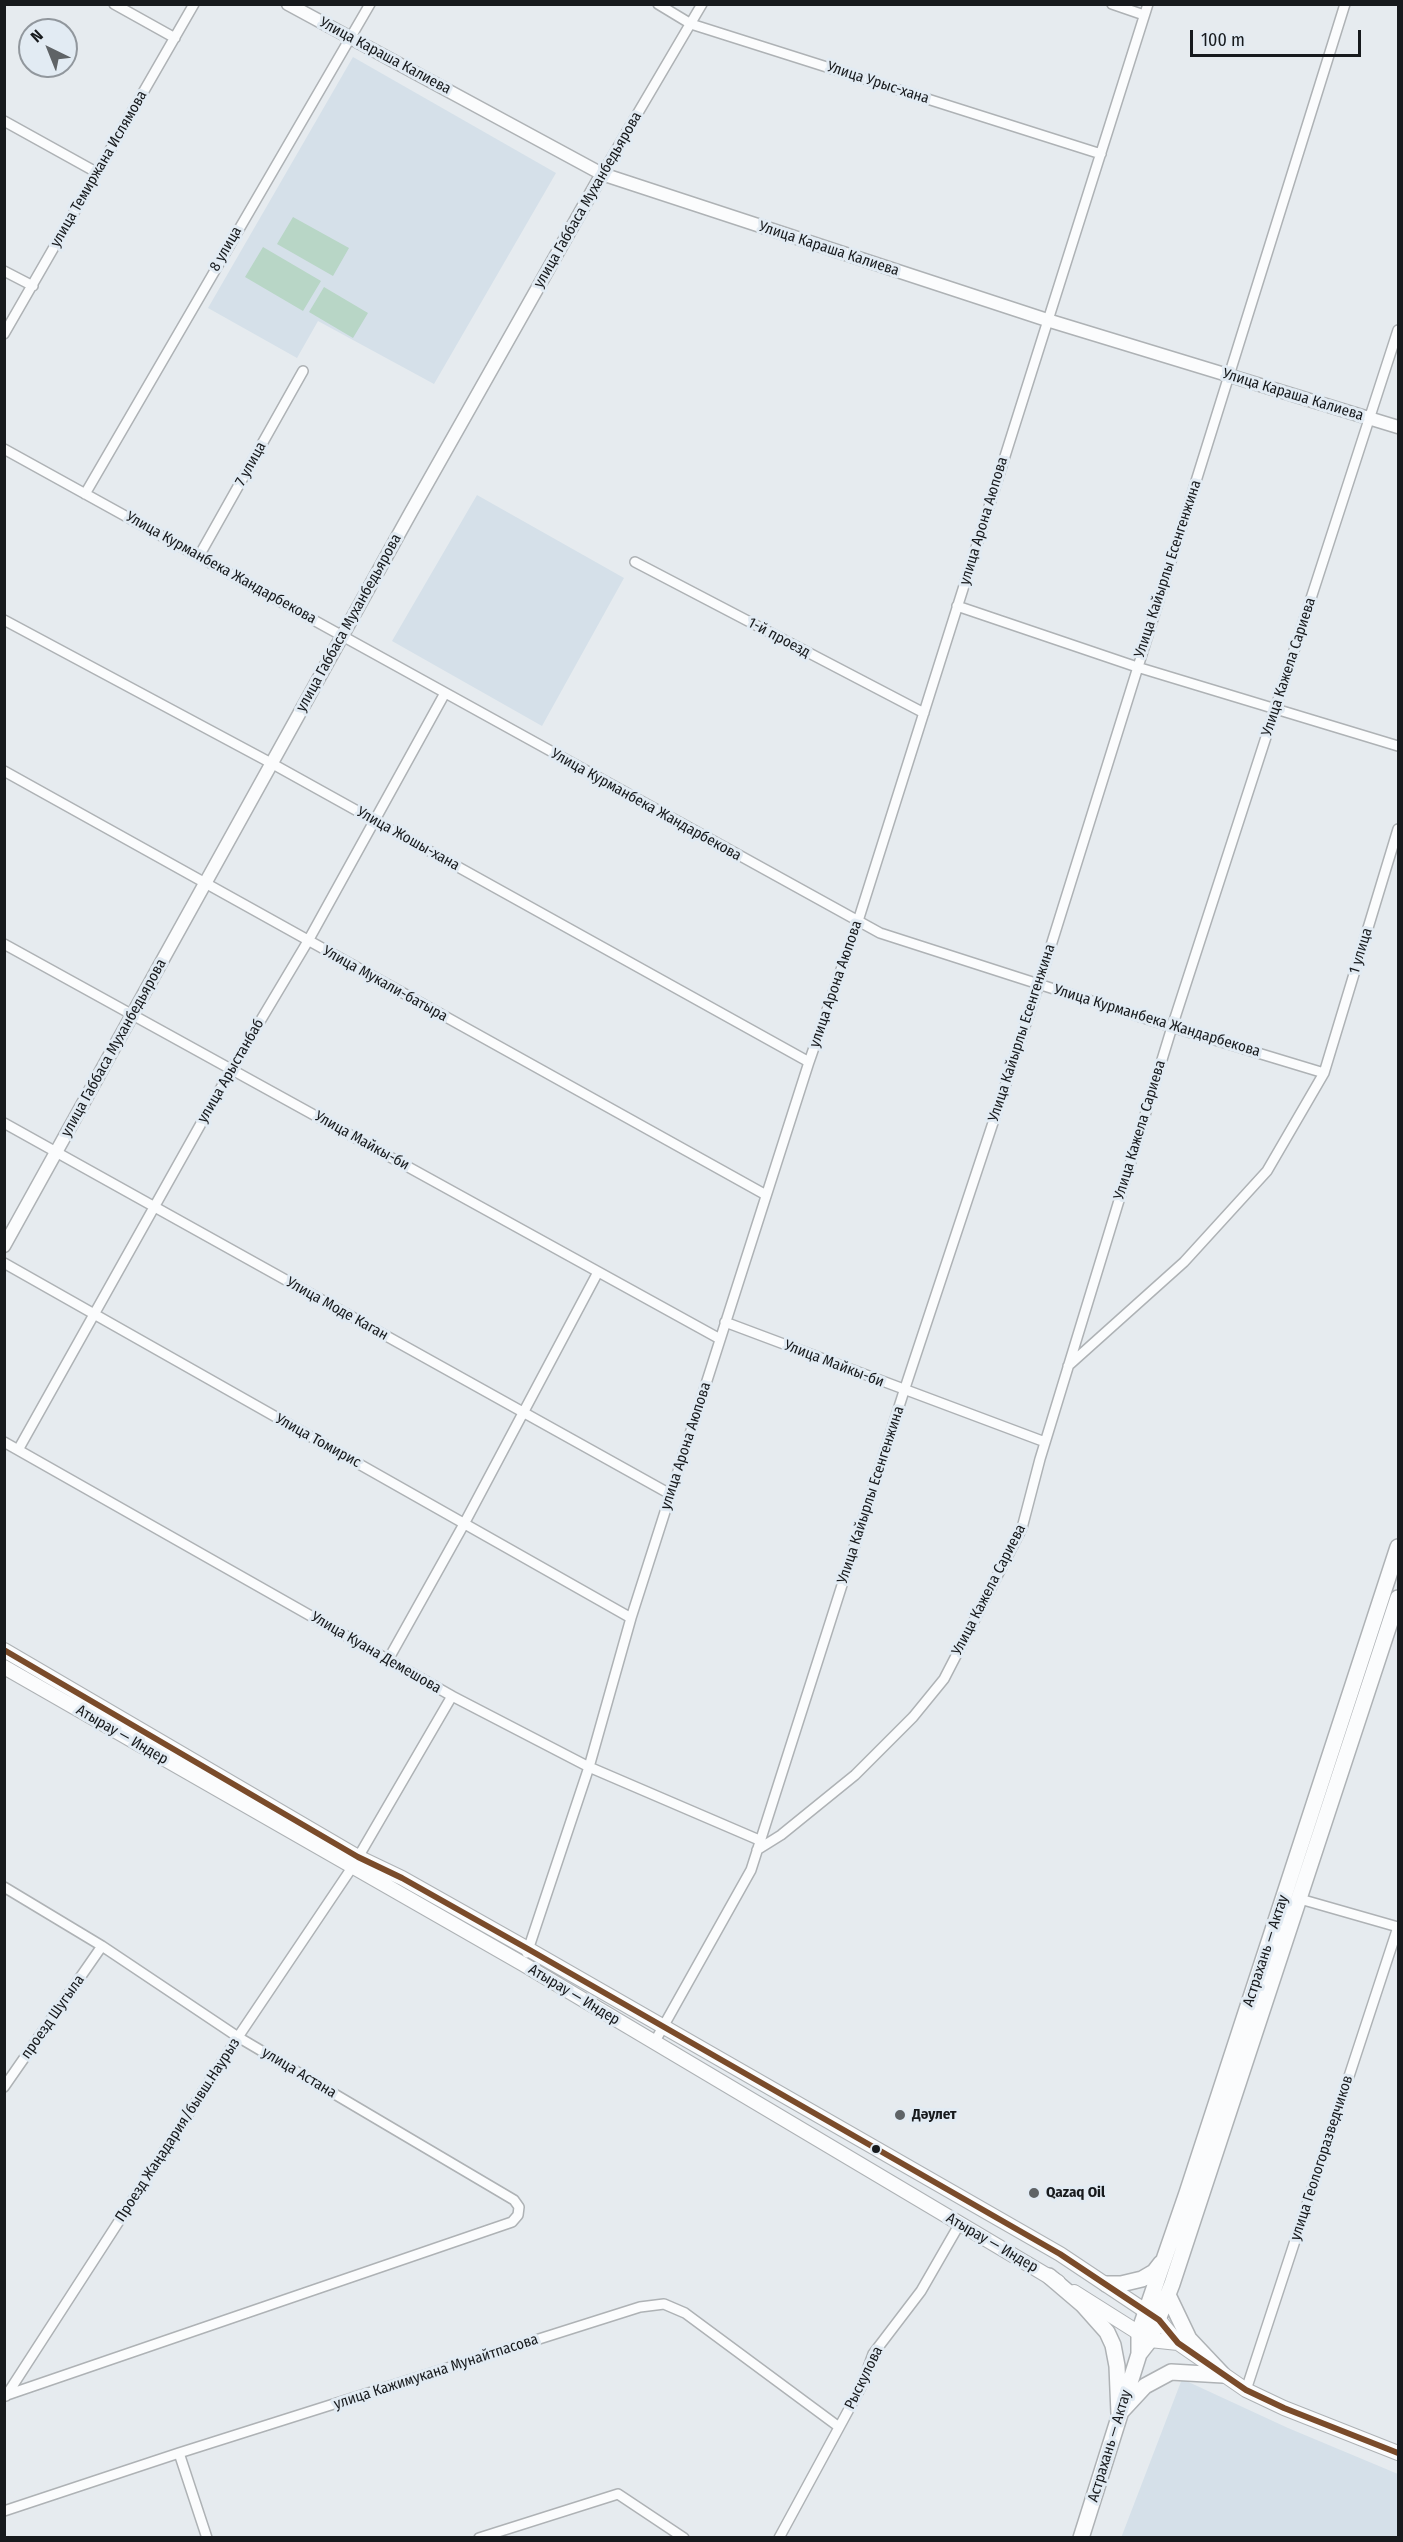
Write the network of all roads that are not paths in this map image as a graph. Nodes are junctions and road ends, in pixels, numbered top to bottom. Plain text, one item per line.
1 (114, 4) edge
2 (194, 4) edge
3 (288, 4) edge
4 (370, 4) edge
5 (658, 4) edge
6 (702, 4) edge
7 (1112, 4) edge
8 (1148, 4) edge
9 (1345, 4) edge
10 (1144, 15) junction
11 (691, 24) junction
12 (351, 37) junction
13 (175, 38) junction
14 (4, 121) edge
15 (1101, 154) junction
16 (96, 172) junction
17 (602, 174) junction
18 (4, 271) edge
19 (33, 286) junction
20 (1047, 320) junction
21 (1398, 330) edge
22 (4, 334) edge
23 (303, 371) dead end
24 (1229, 377) junction
25 (1369, 418) junction
26 (1398, 427) edge
27 (4, 449) edge
28 (85, 494) junction
29 (199, 556) junction
30 (635, 562) dead end
31 (957, 606) junction
32 (4, 620) edge
33 (342, 635) junction
34 (1137, 667) junction
35 (445, 693) junction
36 (1275, 708) junction
37 (924, 713) junction
38 (1398, 746) edge
39 (271, 764) junction
40 (4, 771) edge
41 (374, 821) junction
42 (1398, 829) edge
43 (205, 884) junction
44 (858, 921) junction
45 (308, 941) junction
46 (4, 944) edge
47 (1039, 984) junction
48 (133, 1014) junction
49 (1172, 1027) junction
50 (808, 1062) junction
51 (231, 1070) junction
52 (1324, 1073) junction
53 (4, 1123) edge
54 (56, 1152) junction
55 (766, 1195) junction
56 (155, 1207) junction
57 (4, 1246) edge
58 (4, 1263) edge
59 (598, 1272) junction
60 (92, 1314) junction
61 (725, 1322) junction
62 (720, 1339) junction
63 (1068, 1366) junction
64 (904, 1391) junction
65 (524, 1412) junction
66 (4, 1442) edge
67 (1045, 1442) junction
68 (18, 1450) junction
69 (670, 1494) junction
70 (464, 1524) junction
71 (1398, 1547) edge
72 (1398, 1598) edge
73 (631, 1618) junction
74 (1376, 1642) junction
75 (4, 1650) edge
76 (388, 1660) junction
77 (4, 1667) edge
78 (452, 1696) junction
79 (589, 1767) junction
80 (758, 1845) junction
81 (356, 1862) junction
82 (4, 1887) edge
83 (1300, 1899) junction
84 (1398, 1927) edge
85 (102, 1946) junction
86 (528, 1949) junction
87 (523, 1964) junction
88 (663, 2026) junction
89 (238, 2037) junction
90 (654, 2043) junction
91 (4, 2087) edge
92 (959, 2225) junction
93 (1165, 2258) junction
94 (1049, 2276) junction
95 (1106, 2284) junction
96 (1168, 2295) junction
97 (1152, 2315) junction
98 (1144, 2336) junction
99 (1178, 2343) junction
100 (1223, 2375) junction
101 (1246, 2390) junction
102 (5, 2396) edge
103 (1119, 2414) junction
104 (839, 2427) junction
105 (179, 2453) junction
106 (1398, 2453) edge
107 (4, 2511) edge
108 (207, 2538) edge
109 (479, 2538) edge
110 (684, 2538) edge
111 (779, 2538) edge
112 (1081, 2538) edge

1 - 13 street
2 - 13 street, улица Темиржана Ислямова
3 - 12 street, Улица Караша Калиева
4 - 12 street, 8 улица
5 - 11 street, Улица Урыс-хана
6 - 11 street, улица Габбаса Муханбедьярова
7 - 10 street
8 - 10 street, улица Арона Аюпова
9 - 24 street, Улица Кайырлы Есенгенжина
10 - 15 street, улица Арона Аюпова
11 - 15 street, Улица Урыс-хана
11 - 17 street, улица Габбаса Муханбедьярова
12 - 17 street, Улица Караша Калиева
12 - 28 street, 8 улица
13 - 16 street, улица Темиржана Ислямова
14 - 16 street
15 - 20 street, улица Арона Аюпова
16 - 19 street, улица Темиржана Ислямова
17 - 20 street, Улица Караша Калиева
17 - 33 street, улица Габбаса Муханбедьярова
18 - 19 street
19 - 22 street, улица Темиржана Ислямова
20 - 24 street, Улица Караша Калиева
20 - 31 street, улица Арона Аюпова
21 - 25 street, Улица Кажела Сариева
23 - 29 street, 7 улица
24 - 25 street, Улица Караша Калиева
24 - 34 street, Улица Кайырлы Есенгенжина
25 - 26 street, Улица Караша Калиева
25 - 36 street, Улица Кажела Сариева
27 - 28 street, Улица Курманбека Жандарбекова
28 - 29 street, Улица Курманбека Жандарбекова
29 - 33 street, Улица Курманбека Жандарбекова
30 - 37 street, 1-й проезд
31 - 34 street
31 - 37 street, улица Арона Аюпова
32 - 39 street, Улица Жошы-хана
33 - 35 street, Улица Курманбека Жандарбекова
33 - 39 street, улица Габбаса Муханбедьярова
34 - 36 street
34 - 47 street, Улица Кайырлы Есенгенжина
35 - 41 street, улица Арыстанбаб
35 - 44 street, Улица Курманбека Жандарбекова
36 - 38 street
36 - 49 street, Улица Кажела Сариева
37 - 44 street, улица Арона Аюпова
39 - 41 street, Улица Жошы-хана
39 - 43 street, улица Габбаса Муханбедьярова
40 - 43 street, Улица Мукали-батыра
41 - 45 street, улица Арыстанбаб
41 - 50 street, Улица Жошы-хана
42 - 52 street, 1 улица
43 - 45 street, Улица Мукали-батыра
43 - 48 street, улица Габбаса Муханбедьярова
44 - 47 street, Улица Курманбека Жандарбекова
44 - 50 street, улица Арона Аюпова
45 - 51 street, улица Арыстанбаб
45 - 55 street, Улица Мукали-батыра
46 - 48 street, Улица Майкы-би
47 - 49 street, Улица Курманбека Жандарбекова
47 - 64 street, Улица Кайырлы Есенгенжина
48 - 51 street, Улица Майкы-би
48 - 54 street, улица Габбаса Муханбедьярова
49 - 52 street, Улица Курманбека Жандарбекова
49 - 63 street, Улица Кажела Сариева
50 - 55 street, улица Арона Аюпова
51 - 56 street, улица Арыстанбаб
51 - 59 street, Улица Майкы-би
52 - 63 street, 1 улица
53 - 54 street, Улица Моде Каган
54 - 56 street, Улица Моде Каган
54 - 57 street, улица Габбаса Муханбедьярова
55 - 61 street, улица Арона Аюпова
56 - 60 street, улица Арыстанбаб
56 - 65 street, Улица Моде Каган
58 - 60 street, Улица Томирис
59 - 62 street, Улица Майкы-би
59 - 65 street
60 - 68 street, улица Арыстанбаб
60 - 70 street, Улица Томирис
61 - 62 street, улица Арона Аюпова
61 - 64 street, Улица Майкы-би
62 - 69 street, улица Арона Аюпова
63 - 67 street, Улица Кажела Сариева
64 - 67 street, Улица Майкы-би
64 - 80 street, Улица Кайырлы Есенгенжина
65 - 69 street, Улица Моде Каган
65 - 70 street
66 - 68 street, Улица Куана Демешова
67 - 80 street, Улица Кажела Сариева
68 - 76 street, Улица Куана Демешова
69 - 73 street, улица Арона Аюпова
70 - 73 street, Улица Томирис
70 - 76 street
71 - 74 highway, Астрахань — Актау
72 - 74 highway, Астрахань — Актау
73 - 79 street, улица Арона Аюпова
74 - 83 highway, Астрахань — Актау
74 - 93 highway, Астрахань — Актау
75 - 81 main road, Атырау — Индер
76 - 78 street, Улица Куана Демешова
77 - 81 main road, Атырау — Индер
78 - 79 street, Улица Куана Демешова
78 - 81 street, Проезд Жаңадария/бывш.Наурыз
79 - 80 street, Улица Куана Демешова
79 - 86 street, улица Арона Аюпова
80 - 88 street, Улица Кайырлы Есенгенжина
81 - 86 main road, Атырау — Индер
81 - 87 main road, Атырау — Индер
81 - 89 street, Проезд Жаңадария/бывш.Наурыз
82 - 85 street, улица Астана
83 - 84 street
83 - 96 highway, Астрахань — Актау
84 - 101 street, улица Геологоразведчиков
85 - 89 street, улица Астана
85 - 91 street, проезд Шугыла
86 - 87 street, улица Арона Аюпова
86 - 88 main road, Атырау — Индер
87 - 90 main road, Атырау — Индер
88 - 90 street, Улица Кайырлы Есенгенжина
88 - 95 main road, Атырау — Индер
89 - 102 street, Проезд Жаңадария/бывш.Наурыз
89 - 102 street, улица Астана
90 - 92 main road, Атырау — Индер
92 - 94 main road, Атырау — Индер
92 - 104 street, Рыскулова
93 - 95 highway
93 - 97 highway, Астрахань — Актау
94 - 98 main road, Атырау — Индер
94 - 103 highway
95 - 97 main road, Атырау — Индер
96 - 97 highway, Астрахань — Актау
96 - 100 highway
97 - 98 highway, Астрахань — Актау
97 - 99 main road, Атырау — Индер
98 - 99 main road
98 - 103 highway, Астрахань — Актау
99 - 100 main road
100 - 101 main road
100 - 103 highway
101 - 106 main road
103 - 112 highway, Астрахань — Актау
104 - 105 street, улица Кажимукана Мунайтпасова
104 - 111 street, Рыскулова
105 - 107 street, улица Кажимукана Мунайтпасова
105 - 108 street
109 - 110 street

